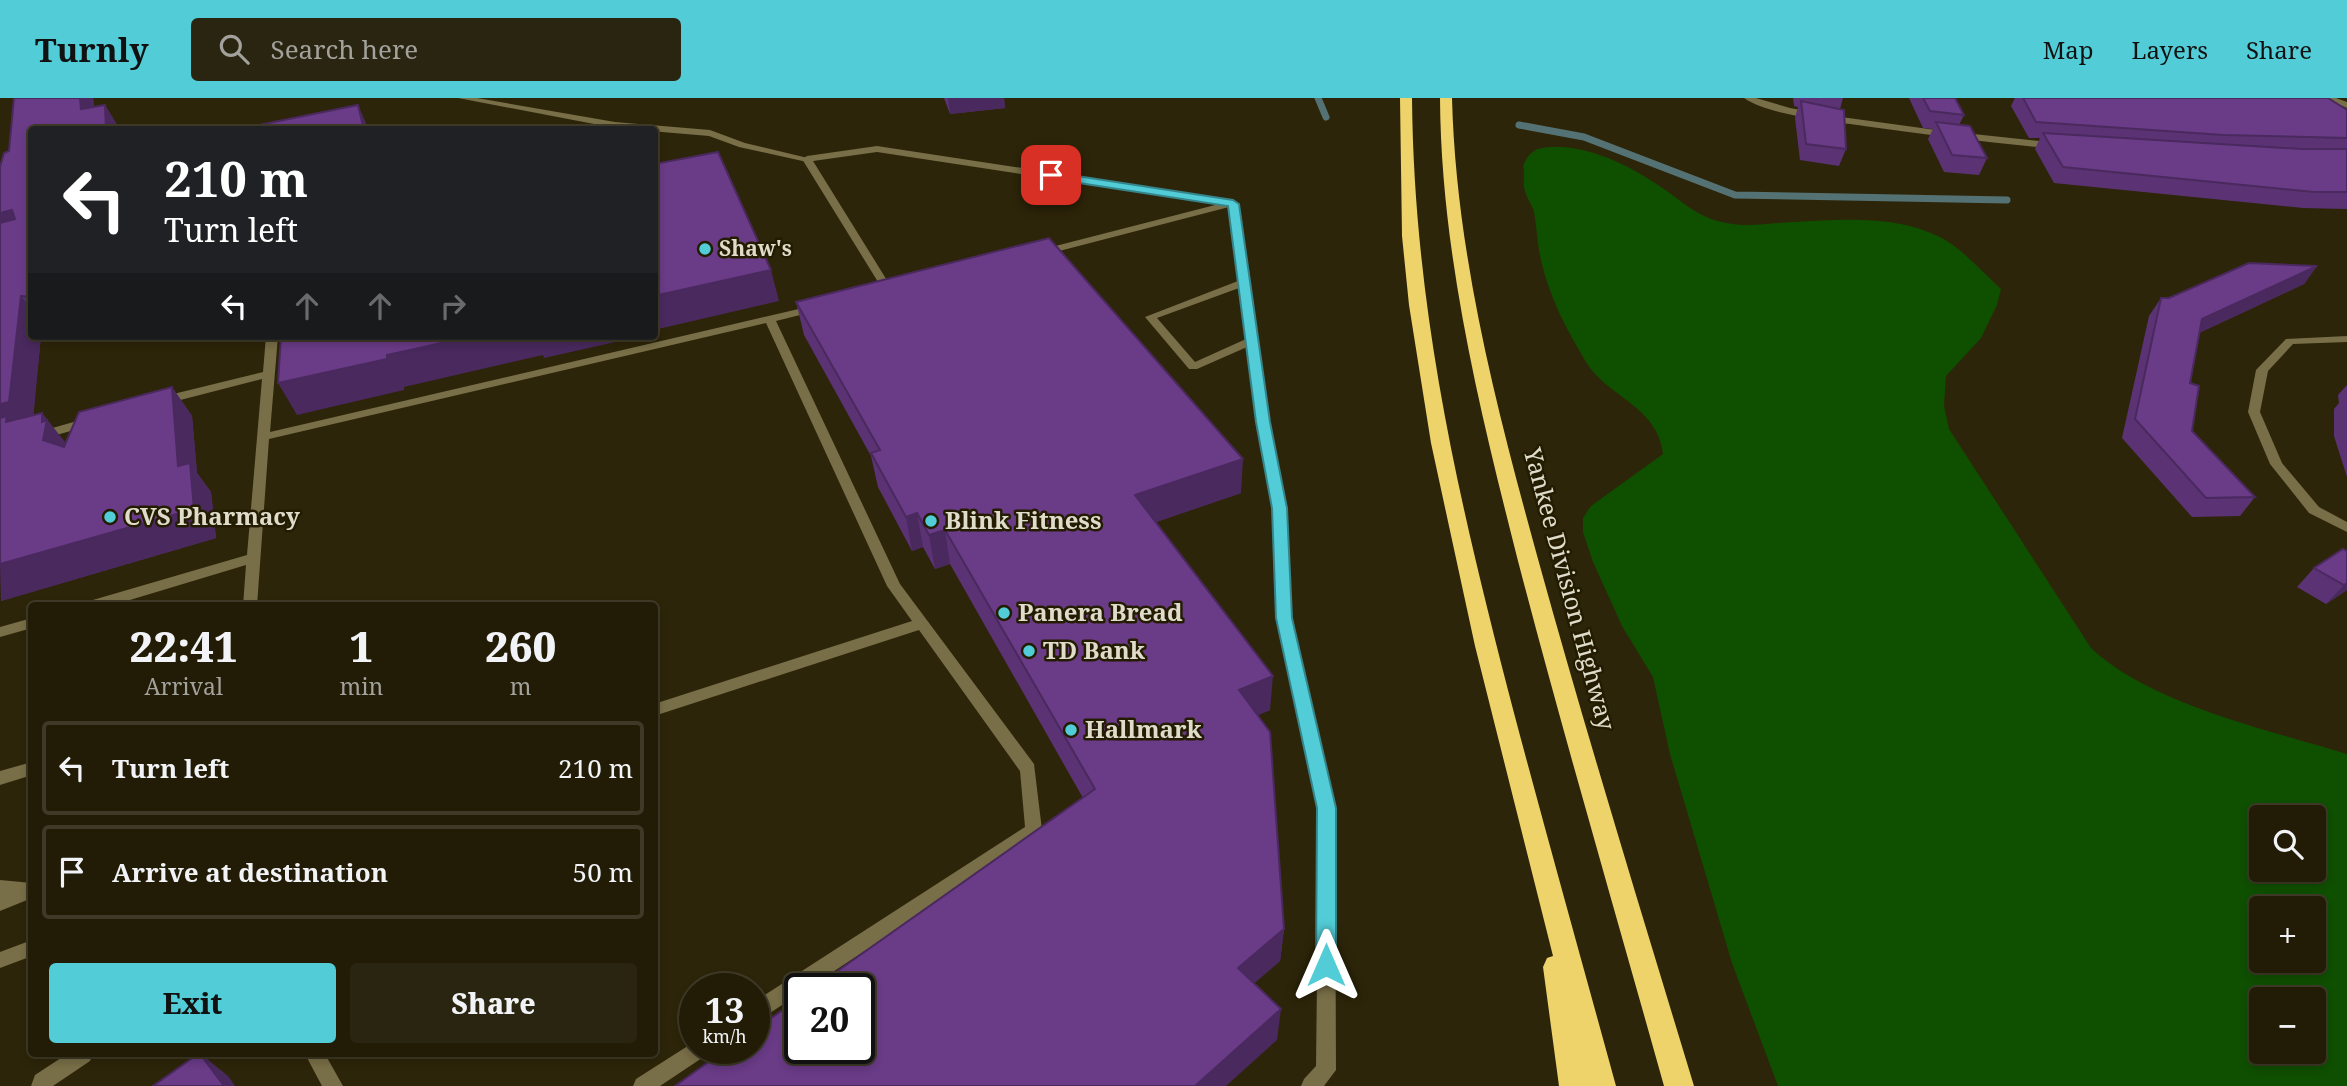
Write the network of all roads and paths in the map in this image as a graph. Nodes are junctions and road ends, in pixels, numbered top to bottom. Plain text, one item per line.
1 (462, 98) edge
2 (1406, 98) edge
3 (1447, 98) edge
4 (1748, 98) edge
5 (2328, 98) edge
6 (2347, 105) edge
7 (627, 126) edge
8 (658, 129) edge
9 (2072, 148) edge
10 (807, 159) junction
11 (1233, 204) junction
12 (1024, 257) edge
13 (1244, 284) junction
14 (900, 288) edge
15 (888, 290) junction
16 (875, 294) edge
17 (822, 306) edge
18 (770, 319) junction
19 (2347, 339) edge
20 (272, 340) edge
21 (1252, 341) junction
22 (268, 374) junction
23 (150, 404) edge
24 (110, 415) edge
25 (263, 437) junction
26 (31, 438) edge
27 (2347, 528) edge
28 (253, 558) junction
29 (104, 602) edge
30 (250, 602) edge
31 (28, 624) edge
32 (921, 624) junction
33 (0, 632) edge
34 (658, 709) edge
35 (28, 769) edge
36 (0, 778) edge
37 (1541, 861) junction
38 (0, 888) edge
39 (28, 890) edge
40 (28, 892) edge
41 (0, 902) edge
42 (28, 950) edge
43 (0, 960) edge
44 (770, 1003) edge
45 (79, 1057) edge
46 (317, 1057) edge
47 (679, 1062) edge
48 (41, 1084) edge
49 (333, 1086) edge
50 (643, 1086) edge
51 (1311, 1086) edge
52 (1574, 1086) edge
53 (1601, 1086) edge
54 (1679, 1086) edge

1 - 7 street
2 - 37 highway
3 - 54 highway, Yankee Division Highway
4 - 9 street
5 - 6 street
8 - 10 street
10 - 11 street
10 - 15 street
11 - 12 street
11 - 13 street
13 - 21 street
13 - 21 street
14 - 15 street
15 - 16 street
17 - 18 street
18 - 25 street
18 - 32 street
19 - 27 street
20 - 22 street
21 - 51 street
22 - 23 street
22 - 25 street
24 - 26 street
25 - 28 street
28 - 29 street
28 - 30 street
31 - 33 street
32 - 34 street
32 - 44 street
35 - 36 street
37 - 52 highway
37 - 53 highway
38 - 39 street
40 - 41 street
42 - 43 street
45 - 48 street
46 - 49 street
47 - 50 street

